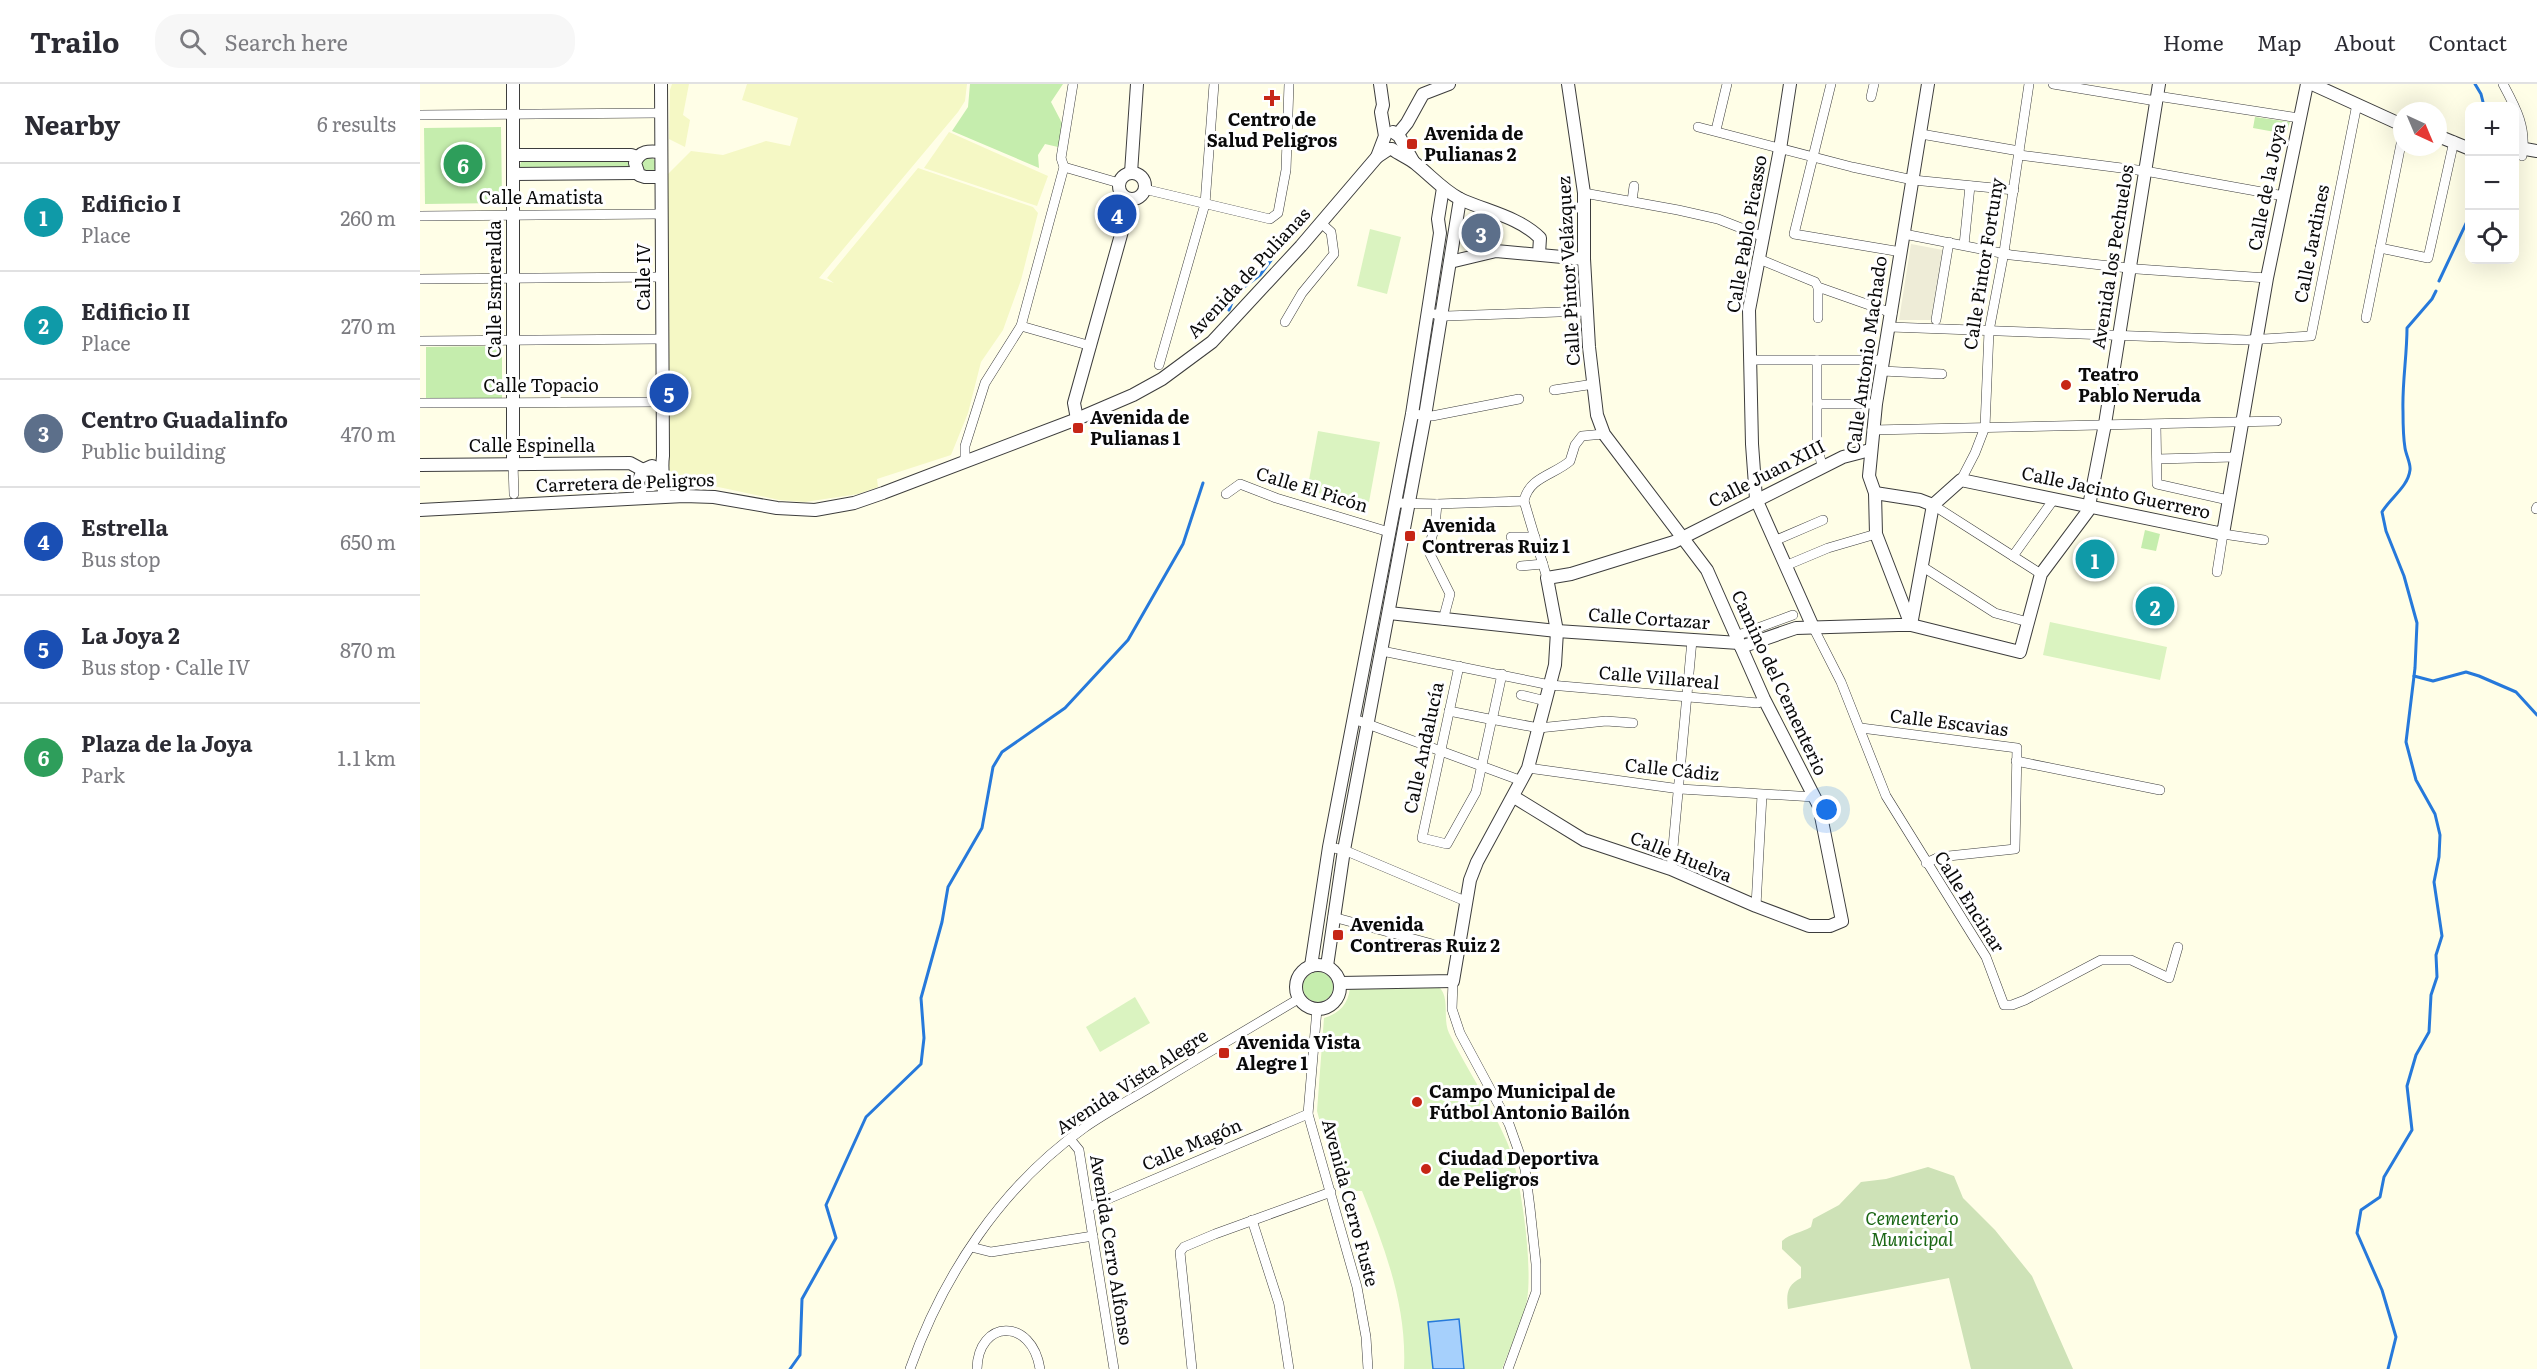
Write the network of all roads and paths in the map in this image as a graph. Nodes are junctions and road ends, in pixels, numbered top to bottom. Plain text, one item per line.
1 (513, 84) edge
2 (661, 84) edge
3 (1073, 84) edge
4 (1137, 84) edge
5 (1214, 84) edge
6 (1289, 84) edge
7 (1380, 84) edge
8 (1449, 84) edge
9 (1568, 84) edge
10 (1727, 84) edge
11 (1790, 84) edge
12 (1831, 84) edge
13 (1874, 84) edge
14 (1928, 84) edge
15 (2029, 84) edge
16 (2054, 84) edge
17 (2307, 84) edge
18 (2312, 84) edge
19 (2504, 84) edge
20 (2157, 94) edge
21 (1871, 97) dead end
22 (2513, 102) edge
23 (2357, 104) junction
24 (661, 113) junction
25 (513, 114) junction
26 (420, 115) edge
27 (2519, 115) edge
28 (2299, 118) junction
29 (2393, 121) edge
30 (1698, 127) dead end
31 (1716, 130) junction
32 (1921, 134) junction
33 (2447, 139) edge
34 (2465, 139) edge
35 (1392, 140) junction
36 (2454, 141) junction
37 (2465, 147) edge
38 (1780, 149) junction
39 (2537, 151) edge
40 (661, 152) junction
41 (2519, 152) edge
42 (2019, 153) junction
43 (513, 155) junction
44 (2399, 156) edge
45 (637, 157) junction
46 (1813, 158) junction
47 (2537, 158) edge
48 (1064, 167) junction
49 (2145, 171) junction
50 (637, 172) junction
51 (1131, 173) junction
52 (513, 174) junction
53 (661, 177) junction
54 (1913, 180) junction
55 (1119, 183) junction
56 (1634, 186) dead end
57 (1970, 186) junction
58 (1443, 188) junction
59 (1144, 189) junction
60 (2014, 190) junction
61 (1584, 193) junction
62 (2284, 196) junction
63 (1131, 198) junction
64 (1460, 199) junction
65 (1632, 201) junction
66 (1205, 204) junction
67 (662, 214) junction
68 (513, 215) junction
69 (420, 216) edge
70 (1321, 223) junction
71 (1904, 234) junction
72 (1764, 237) junction
73 (1949, 242) junction
74 (1964, 245) junction
75 (2380, 248) junction
76 (1901, 252) junction
77 (2004, 252) junction
78 (1539, 254) junction
79 (1584, 259) junction
80 (1759, 259) junction
81 (1450, 262) junction
82 (2130, 268) junction
83 (662, 277) junction
84 (513, 278) junction
85 (2267, 278) junction
86 (420, 279) edge
87 (1818, 287) junction
88 (1586, 311) junction
89 (1428, 313) junction
90 (1892, 313) junction
91 (1442, 315) junction
92 (1818, 318) dead end
93 (2366, 318) dead end
94 (1936, 320) dead end
95 (1285, 322) dead end
96 (1021, 326) junction
97 (1890, 327) junction
98 (1989, 331) junction
99 (2119, 334) junction
100 (662, 339) junction
101 (2256, 339) junction
102 (513, 340) junction
103 (420, 341) edge
104 (1091, 346) junction
105 (1750, 360) junction
106 (1817, 360) junction
107 (1159, 365) dead end
108 (1883, 366) junction
109 (1942, 374) dead end
110 (1594, 384) junction
111 (1554, 390) dead end
112 (1520, 399) dead end
113 (662, 402) junction
114 (420, 403) edge
115 (513, 403) junction
116 (1817, 404) junction
117 (1876, 404) junction
118 (1412, 414) junction
119 (1425, 416) junction
120 (1077, 419) junction
121 (2277, 421) dead end
122 (2240, 423) junction
123 (2106, 424) junction
124 (2156, 425) junction
125 (1985, 427) junction
126 (1872, 430) junction
127 (1604, 434) junction
128 (1870, 450) junction
129 (2234, 457) junction
130 (2157, 459) junction
131 (965, 462) junction
132 (513, 464) junction
133 (420, 465) edge
134 (1822, 466) junction
135 (643, 470) junction
136 (661, 470) junction
137 (1960, 480) junction
138 (1875, 493) junction
139 (514, 494) dead end
140 (1226, 494) dead end
141 (664, 496) junction
142 (641, 497) junction
143 (1756, 499) junction
144 (2054, 499) junction
145 (2228, 500) junction
146 (1524, 501) junction
147 (1396, 503) junction
148 (1409, 504) junction
149 (1437, 504) junction
150 (1933, 505) junction
151 (2089, 506) junction
152 (420, 510) edge
153 (1823, 520) dead end
154 (1389, 532) junction
155 (1876, 534) junction
156 (2223, 534) junction
157 (1511, 537) dead end
158 (1535, 537) junction
159 (1683, 537) junction
160 (2264, 540) dead end
161 (1774, 541) junction
162 (2013, 556) junction
163 (1543, 564) junction
164 (1521, 566) dead end
165 (1785, 566) junction
166 (1923, 567) junction
167 (2217, 572) dead end
168 (2041, 574) junction
169 (1547, 578) junction
170 (1376, 611) junction
171 (1389, 613) junction
172 (1792, 615) dead end
173 (1443, 620) junction
174 (2028, 622) junction
175 (1911, 625) junction
176 (1813, 627) junction
177 (1557, 632) junction
178 (1692, 640) junction
179 (1739, 642) junction
180 (1382, 651) junction
181 (1459, 666) junction
182 (1502, 674) junction
183 (1550, 685) junction
184 (1521, 695) dead end
185 (1688, 697) junction
186 (1764, 699) junction
187 (1546, 701) junction
188 (1449, 711) junction
189 (1354, 719) junction
190 (1493, 720) junction
191 (1368, 723) junction
192 (1633, 723) dead end
193 (1539, 728) junction
194 (1861, 728) junction
195 (1440, 750) junction
196 (2016, 761) junction
197 (1483, 767) junction
198 (1528, 768) junction
199 (1522, 781) junction
200 (1680, 789) junction
201 (2160, 790) dead end
202 (1762, 795) junction
203 (1514, 797) junction
204 (1814, 797) junction
205 (1329, 847) junction
206 (1344, 850) junction
207 (1926, 863) junction
208 (1671, 869) junction
209 (1465, 901) junction
210 (1756, 906) junction
211 (1333, 917) junction
212 (1842, 921) joint
213 (2178, 947) dead end
214 (1458, 951) junction
215 (1311, 966) junction
216 (1327, 966) junction
217 (1454, 981) junction
218 (1340, 983) junction
219 (1299, 998) junction
220 (1317, 1009) junction
221 (1308, 1114) junction
222 (1070, 1139) junction
223 (1331, 1192) junction
224 (1089, 1207) junction
225 (1252, 1220) junction
226 (1093, 1236) junction
227 (971, 1247) junction
228 (910, 1369) edge
229 (977, 1369) edge
230 (1040, 1369) edge
231 (1114, 1369) edge
232 (1192, 1369) edge
233 (1289, 1369) edge
234 (1368, 1369) edge
235 (1508, 1369) edge

1 - 25 street, Calle Esmeralda
2 - 24 street, Calle IV
3 - 48 street
4 - 51 street
5 - 66 street
6 - 66 street
7 - 35 street
8 - 35 street, Avenida de Pulianas
9 - 61 street, Calle Pintor Velázquez
10 - 31 street
11 - 38 street, Calle Pablo Picasso
12 - 46 street
13 - 21 street
14 - 32 street, Calle Antonio Machado
15 - 42 street, Calle Pintor Fortuny
16 - 20 street
17 - 28 street, Calle de la Joya
18 - 23 street
19 - 22 street
20 - 28 street
20 - 49 street, Avenida los Pechuelos
23 - 29 street
23 - 101 street, Calle Jardines
24 - 25 street
24 - 40 street, Calle IV
25 - 26 street
25 - 43 street, Calle Esmeralda
27 - 41 street
28 - 62 street, Calle de la Joya
30 - 31 street
31 - 38 street
32 - 42 street
32 - 54 street, Calle Antonio Machado
33 - 36 street
34 - 36 street
35 - 58 street
35 - 70 street, Avenida de Pulianas
36 - 37 street
36 - 75 street
38 - 46 street
38 - 72 street, Calle Pablo Picasso
39 - 41 street
40 - 45 street
40 - 53 street, Calle IV
41 - 47 street
42 - 49 street
42 - 60 street, Calle Pintor Fortuny
43 - 45 street
43 - 52 street, Calle Esmeralda
44 - 75 street
45 - 50 street
46 - 54 street
46 - 76 street
48 - 55 street
48 - 96 street
49 - 62 street
49 - 82 street, Avenida los Pechuelos
50 - 52 street
50 - 53 street
51 - 55 street
51 - 59 street
52 - 68 street, Calle Esmeralda
53 - 67 street, Calle IV
54 - 57 street
54 - 71 street, Calle Antonio Machado
55 - 63 street
56 - 65 street
57 - 60 street
57 - 74 street
58 - 64 street
58 - 89 street
59 - 63 street
59 - 66 street
60 - 77 street, Calle Pintor Fortuny
61 - 65 street
61 - 79 street, Calle Pintor Velázquez
62 - 85 street, Calle de la Joya
63 - 104 street
64 - 78 street
64 - 81 street
65 - 72 street
66 - 107 street
67 - 68 street, Calle Amatista
67 - 83 street, Calle IV
68 - 69 street, Calle Amatista
68 - 84 street, Calle Esmeralda
70 - 95 street
70 - 120 street, Avenida de Pulianas
71 - 73 street
71 - 76 street, Calle Antonio Machado
72 - 80 street, Calle Pablo Picasso
73 - 74 street
73 - 94 street
74 - 77 street
75 - 93 street
76 - 90 street, Calle Antonio Machado
77 - 82 street
77 - 98 street, Calle Pintor Fortuny
78 - 79 street
78 - 81 street
79 - 88 street, Calle Pintor Velázquez
80 - 87 street
80 - 105 street, Calle Pablo Picasso
81 - 91 street
82 - 85 street
82 - 99 street, Avenida los Pechuelos
83 - 84 street
83 - 100 street, Calle IV
84 - 86 street
84 - 102 street, Calle Esmeralda
85 - 101 street, Calle de la Joya
87 - 90 street
87 - 92 street
88 - 91 street
88 - 110 street, Calle Pintor Velázquez
89 - 91 street
89 - 118 street
90 - 97 street, Calle Antonio Machado
91 - 119 street
96 - 104 street
96 - 131 street
97 - 98 street
97 - 108 street, Calle Antonio Machado
98 - 99 street
98 - 125 street, Calle Pintor Fortuny
99 - 101 street
99 - 123 street, Avenida los Pechuelos
100 - 102 street
100 - 113 street, Calle IV
101 - 122 street, Calle de la Joya
102 - 103 street
102 - 115 street, Calle Esmeralda
104 - 120 street
105 - 106 street
105 - 143 street, Calle Pablo Picasso
106 - 108 street
106 - 116 street
108 - 109 street
108 - 117 street, Calle Antonio Machado
110 - 111 street
110 - 127 street, Calle Pintor Velázquez
112 - 119 street
113 - 115 street, Calle Topacio
113 - 136 street, Calle IV
114 - 115 street, Calle Topacio
115 - 132 street, Calle Esmeralda
116 - 117 street
116 - 134 street
117 - 126 street, Calle Antonio Machado
118 - 119 street
118 - 147 street
119 - 148 street
120 - 131 street, Avenida de Pulianas
121 - 122 street
122 - 124 street
122 - 129 street, Calle de la Joya
123 - 124 street
123 - 125 street
123 - 151 street, Avenida los Pechuelos
124 - 130 street
125 - 126 street
125 - 137 street, Calle Pintor Fortuny
126 - 128 street, Calle Antonio Machado
127 - 146 street
127 - 159 street, Calle Pintor Velázquez
128 - 134 street, Calle Juan XIII
128 - 138 street, Calle Antonio Machado
129 - 130 street
129 - 145 street, Calle de la Joya
130 - 145 street
131 - 141 street, Carretera de Peligros
132 - 133 street, Calle Espinella
132 - 135 street, Calle Espinella
132 - 139 street, Calle Esmeralda
134 - 143 street, Calle Juan XIII
135 - 136 street
135 - 142 street
136 - 141 street
137 - 144 street, Calle Jacinto Guerrero
137 - 150 street, Calle Pintor Fortuny
138 - 150 street
138 - 155 street, Calle Antonio Machado
140 - 154 street, Calle El Picón
141 - 142 street, Carretera de Peligros
142 - 152 street, Carretera de Peligros
143 - 159 street, Calle Juan XIII
143 - 161 street
144 - 151 street, Calle Jacinto Guerrero
144 - 162 street
145 - 156 street, Calle de la Joya
146 - 149 street
146 - 158 street
147 - 148 street
147 - 154 street
148 - 149 street
148 - 171 street
149 - 173 street
150 - 162 street
150 - 166 street
151 - 156 street, Calle Jacinto Guerrero
151 - 168 street
153 - 161 street
154 - 170 street
155 - 165 street
155 - 175 street, Calle Antonio Machado
156 - 160 street, Calle Jacinto Guerrero
156 - 167 street
157 - 158 street
158 - 163 street
159 - 169 street, Calle Juan XIII
159 - 179 street, Camino del Cementerio
161 - 165 street
162 - 168 street
163 - 164 street
163 - 169 street
165 - 176 street
166 - 174 street
166 - 175 street
168 - 174 street
169 - 177 street
170 - 171 street
170 - 189 street
171 - 173 street, Calle Cortazar
171 - 180 street
172 - 179 street
173 - 177 street, Calle Cortazar
174 - 175 street
175 - 176 street
176 - 179 street
176 - 194 street, Calle Encinar
177 - 178 street, Calle Cortazar
177 - 183 street
178 - 179 street, Calle Cortazar
178 - 185 street
179 - 186 street, Camino del Cementerio
180 - 181 street, Calle Villareal
180 - 191 street
181 - 182 street, Calle Villareal
181 - 188 street, Calle Andalucía
182 - 183 street, Calle Villareal
182 - 190 street
183 - 185 street, Calle Villareal
183 - 187 street
184 - 187 street
185 - 186 street, Calle Villareal
185 - 200 street
186 - 204 street, Camino del Cementerio
187 - 193 street
188 - 190 street
188 - 195 street, Calle Andalucía
189 - 191 street
189 - 205 street
190 - 193 street
190 - 197 street
191 - 195 street
191 - 206 street
192 - 193 street
193 - 198 street
194 - 196 street, Calle Escavias
194 - 207 street, Calle Encinar
195 - 197 street
195 - 197 street, Calle Andalucía
196 - 201 street, Calle Escavias
196 - 207 street
197 - 199 street
198 - 199 street
198 - 200 street, Calle Cádiz
199 - 203 street
200 - 202 street, Calle Cádiz
200 - 208 street
202 - 204 street, Calle Cádiz
202 - 210 street
203 - 208 street, Calle Huelva
203 - 209 street
204 - 212 street, Camino del Cementerio
205 - 206 street
205 - 215 street
206 - 209 street
206 - 211 street
207 - 213 street, Calle Encinar
208 - 210 street, Calle Huelva
209 - 214 street
210 - 212 street, Calle Huelva
211 - 214 street
211 - 216 street
214 - 217 street
215 - 216 street
215 - 219 street
216 - 218 street
217 - 218 street
217 - 235 street
218 - 220 street
219 - 220 street
219 - 222 street, Avenida Vista Alegre
220 - 221 street, Avenida Cerro Fuste
221 - 223 street, Avenida Cerro Fuste
221 - 224 street, Calle Magón
222 - 224 street, Avenida Cerro Alfonso
222 - 227 street, Avenida Vista Alegre
223 - 225 street
223 - 234 street, Avenida Cerro Fuste
224 - 226 street, Avenida Cerro Alfonso
225 - 232 street
225 - 233 street
226 - 227 street
226 - 231 street, Avenida Cerro Alfonso
227 - 228 street, Avenida Vista Alegre
229 - 230 street

